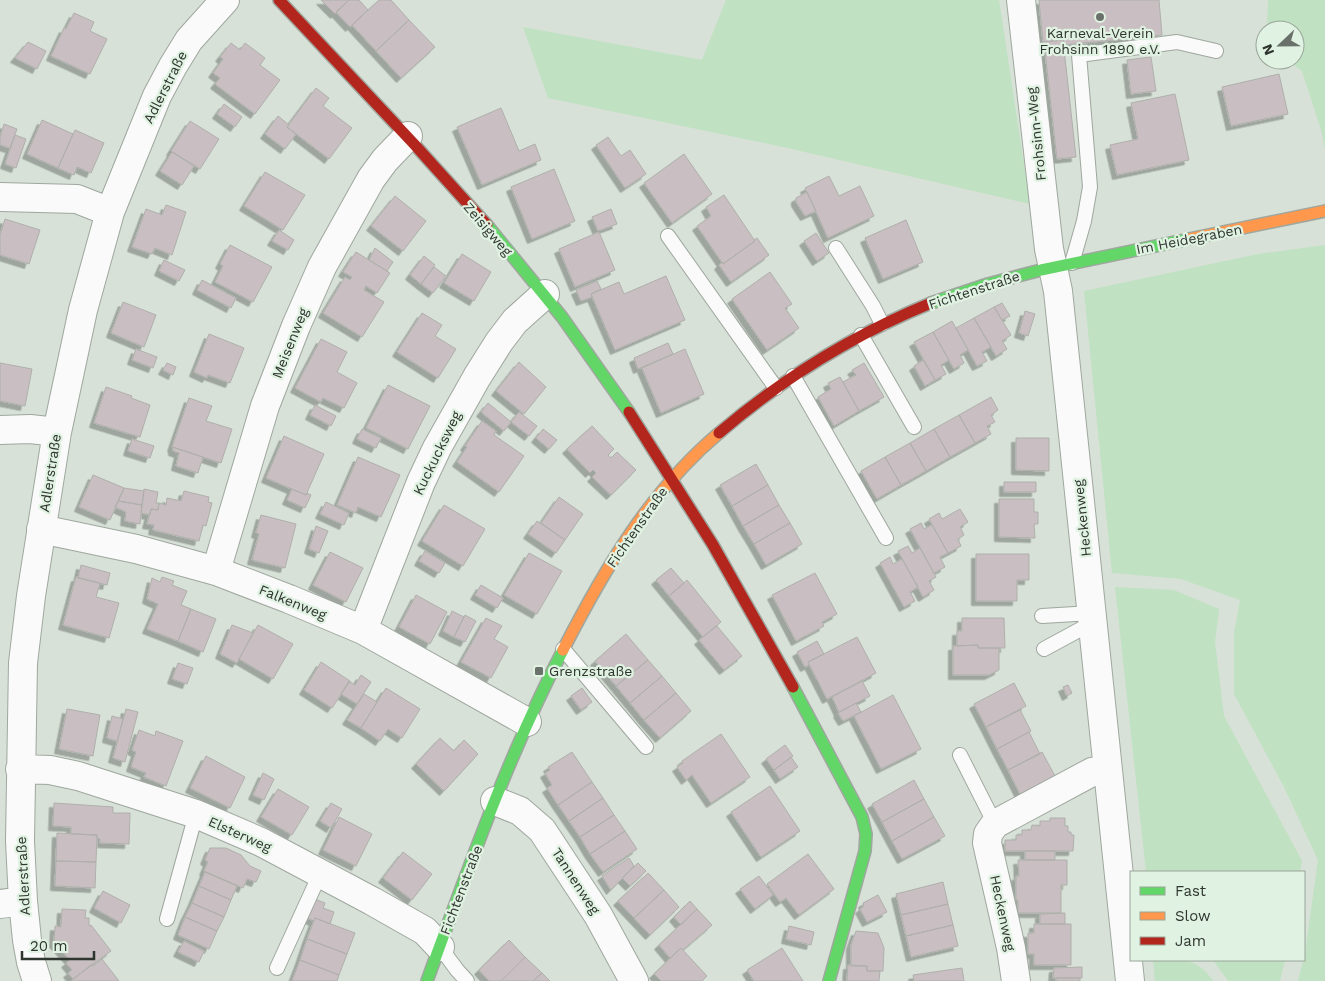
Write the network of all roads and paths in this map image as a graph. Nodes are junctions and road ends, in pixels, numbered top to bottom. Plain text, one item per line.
1 (225, 0) edge
2 (279, 0) edge
3 (1021, 0) edge
4 (1216, 52) dead end
5 (408, 136) junction
6 (0, 197) edge
7 (1325, 211) edge
8 (110, 212) junction
9 (668, 236) dead end
10 (836, 248) dead end
11 (1062, 265) junction
12 (545, 294) junction
13 (882, 324) junction
14 (861, 335) junction
15 (793, 376) junction
16 (776, 388) junction
17 (914, 428) dead end
18 (0, 430) edge
19 (57, 432) junction
20 (672, 478) junction
21 (41, 529) junction
22 (886, 538) dead end
23 (216, 571) junction
24 (1042, 616) dead end
25 (1092, 618) junction
26 (363, 630) junction
27 (563, 648) junction
28 (1044, 649) dead end
29 (12, 663) edge
30 (527, 722) junction
31 (646, 747) dead end
32 (960, 755) dead end
33 (20, 769) junction
34 (1108, 770) junction
35 (495, 801) junction
36 (196, 814) junction
37 (995, 824) junction
38 (320, 874) junction
39 (12, 903) edge
40 (167, 919) dead end
41 (440, 947) junction
42 (277, 968) dead end
43 (37, 981) edge
44 (427, 981) edge
45 (467, 981) edge
46 (634, 981) edge
47 (828, 981) edge
48 (1016, 981) edge
49 (1130, 981) edge

1 - 8 street, Adlerstraße
2 - 5 street, Zeisigweg
3 - 11 street, Frohsinn-Weg
4 - 11 lane
5 - 12 street, Zeisigweg
5 - 23 street, Meisenweg
6 - 8 street
7 - 11 street, Im Heidegraben
8 - 19 street, Adlerstraße
9 - 16 lane
10 - 13 lane
11 - 13 street, Fichtenstraße
11 - 25 street, Heckenweg
12 - 20 street, Zeisigweg
12 - 26 street, Kuckucksweg
13 - 14 street, Fichtenstraße
14 - 15 street, Fichtenstraße
14 - 17 lane
15 - 16 street, Fichtenstraße
15 - 22 lane
16 - 20 street, Fichtenstraße
18 - 19 street
19 - 21 street, Adlerstraße
20 - 27 street, Fichtenstraße
20 - 47 street
21 - 23 street, Falkenweg
21 - 29 street, Adlerstraße
23 - 26 street, Falkenweg
24 - 25 lane
25 - 28 lane
25 - 34 street, Heckenweg
26 - 30 street, Falkenweg
27 - 30 street, Fichtenstraße
27 - 31 lane
29 - 33 street, Adlerstraße
30 - 35 street, Fichtenstraße
32 - 37 lane
33 - 36 street, Elsterweg
33 - 39 street, Adlerstraße
34 - 37 street
34 - 49 street, Heckenweg
35 - 41 street, Fichtenstraße
35 - 46 street, Tannenweg
36 - 38 street, Elsterweg
36 - 40 lane
37 - 48 street, Heckenweg
38 - 41 street, Elsterweg
38 - 42 lane
39 - 43 street, Adlerstraße
41 - 44 street, Fichtenstraße
41 - 45 lane

